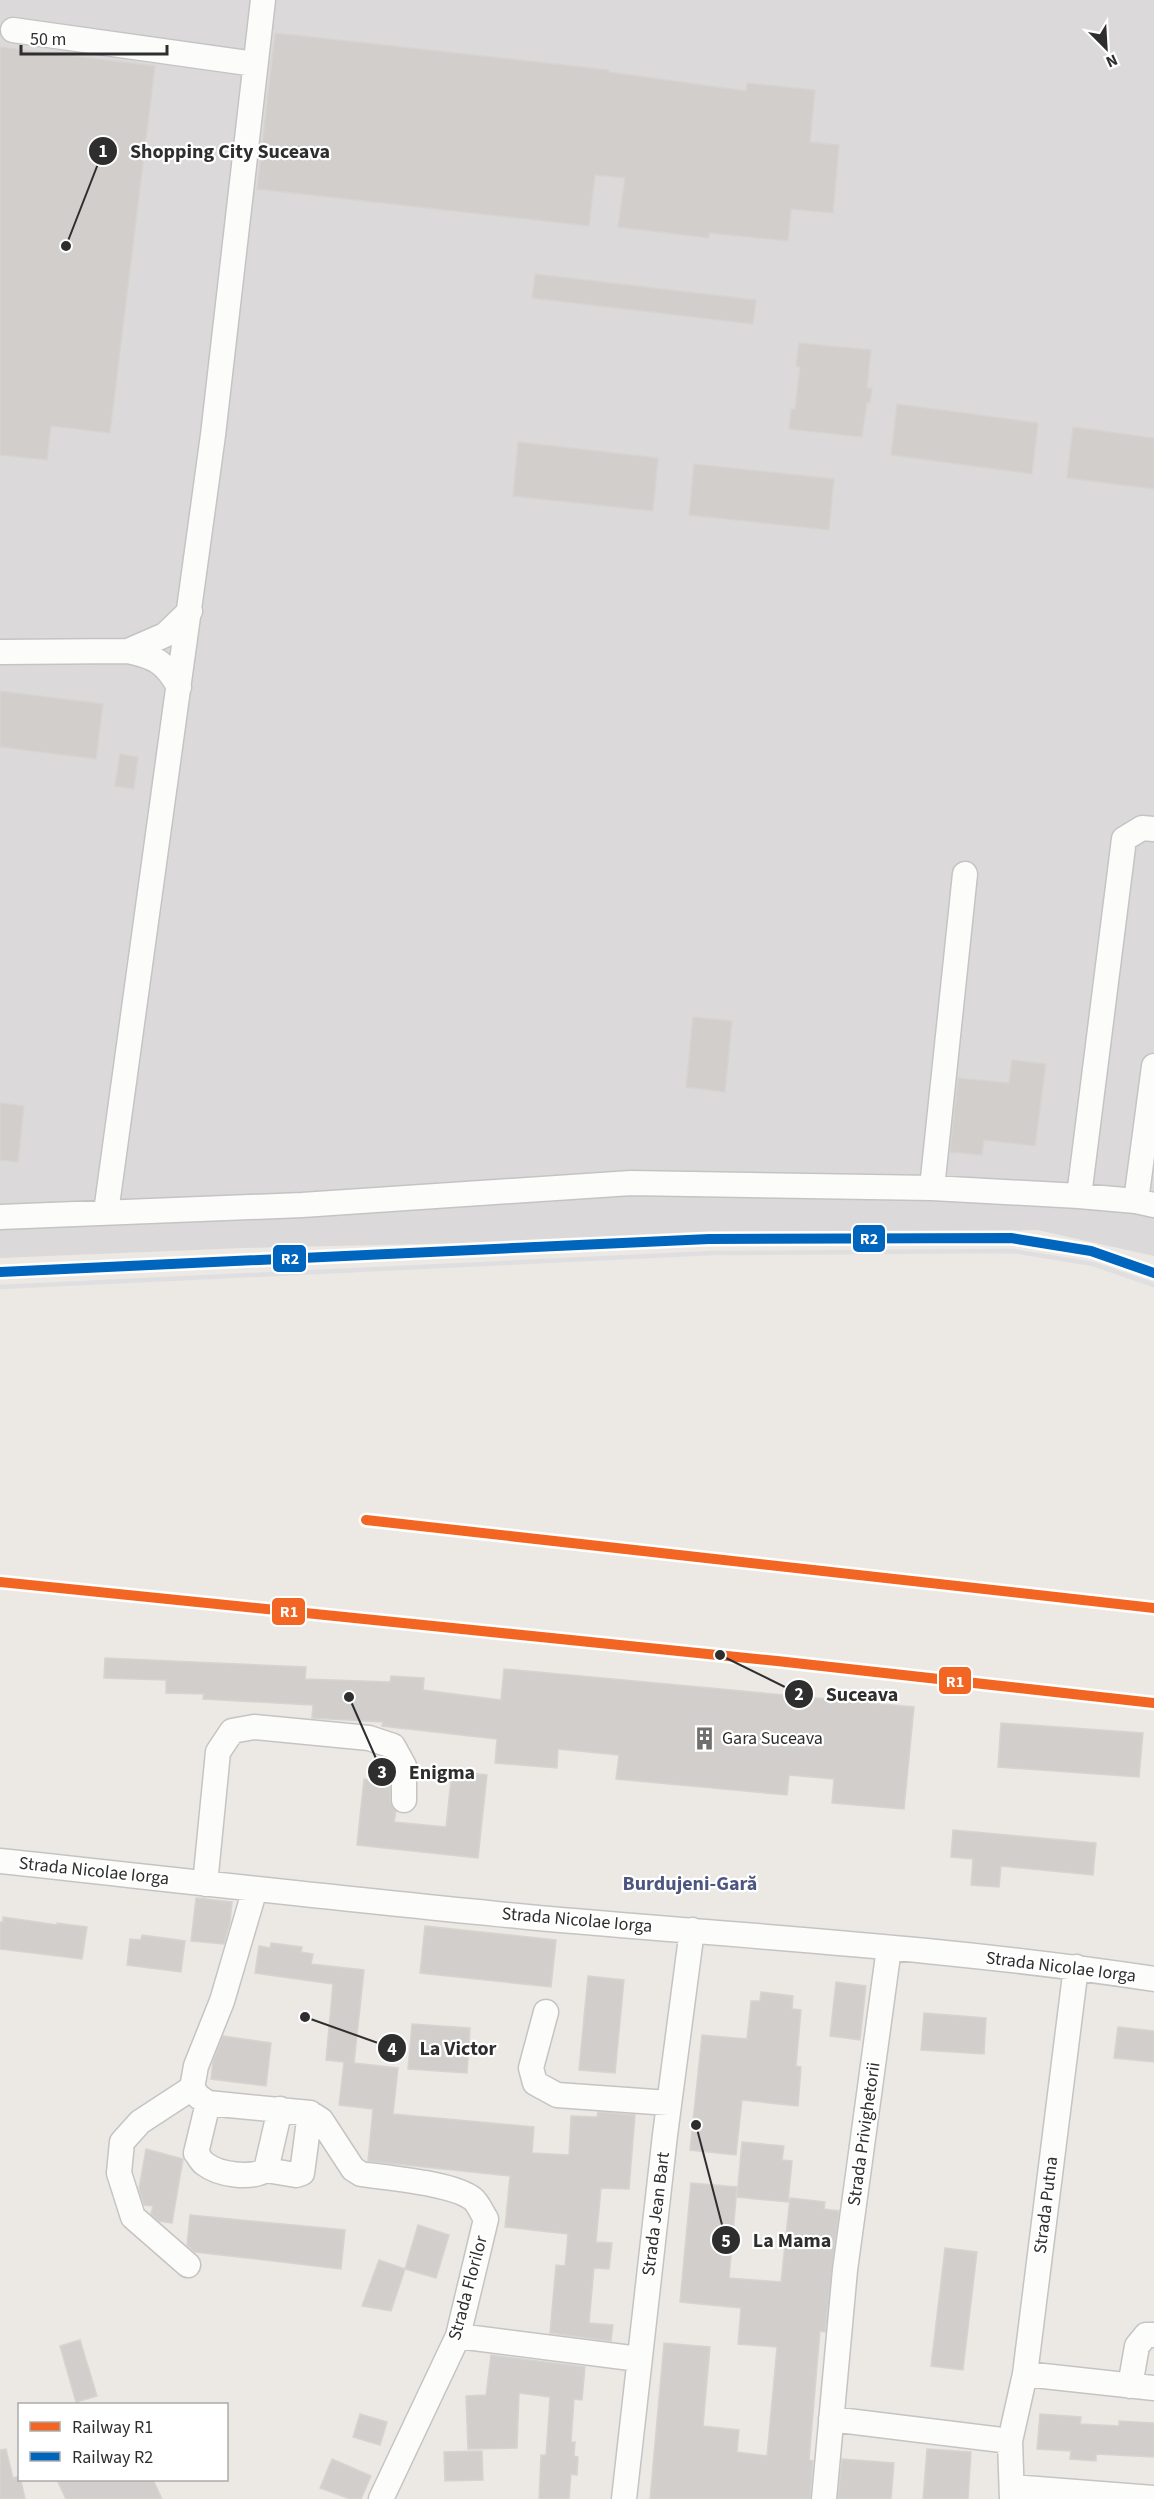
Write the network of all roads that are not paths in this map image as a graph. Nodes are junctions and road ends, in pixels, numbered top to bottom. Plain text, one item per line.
1 (263, 0) edge
2 (14, 30) dead end
3 (255, 64) junction
4 (190, 611) junction
5 (128, 651) junction
6 (0, 652) edge
7 (179, 687) junction
8 (1154, 829) edge
9 (965, 874) dead end
10 (1154, 1066) edge
11 (932, 1188) junction
12 (1079, 1196) junction
13 (1145, 1203) edge
14 (106, 1212) junction
15 (0, 1216) edge
16 (404, 1800) dead end
17 (0, 1861) edge
18 (205, 1884) junction
19 (255, 1889) junction
20 (692, 1930) junction
21 (889, 1948) junction
22 (1076, 1967) junction
23 (1154, 1979) edge
24 (546, 2012) dead end
25 (200, 2096) junction
26 (669, 2103) junction
27 (280, 2109) junction
28 (310, 2113) junction
29 (266, 2169) junction
30 (188, 2265) dead end
31 (1154, 2335) edge
32 (458, 2336) junction
33 (639, 2359) junction
34 (1025, 2374) junction
35 (1142, 2387) edge
36 (831, 2419) junction
37 (1010, 2441) junction
38 (1012, 2493) edge
39 (1154, 2498) edge
40 (381, 2499) edge
41 (624, 2499) edge
42 (824, 2499) edge

1 - 3 street
2 - 3 street
3 - 4 street
4 - 5 street
4 - 7 street
5 - 6 street
5 - 7 street
7 - 14 street
8 - 12 street
9 - 11 street
10 - 13 street
11 - 12 street
11 - 14 street
12 - 13 street
14 - 15 street
16 - 18 street
17 - 18 street, Strada Nicolae Iorga
18 - 19 street, Strada Nicolae Iorga
19 - 20 street, Strada Nicolae Iorga
19 - 25 street
20 - 21 street, Strada Nicolae Iorga
20 - 26 street, Strada Jean Bart
21 - 22 street, Strada Nicolae Iorga
21 - 36 street, Strada Privighetorii
22 - 23 street, Strada Nicolae Iorga
22 - 34 street, Strada Putna
24 - 26 street
25 - 27 street
25 - 29 street
25 - 30 street
26 - 33 street, Strada Jean Bart
27 - 28 street
27 - 29 street
28 - 29 street
28 - 32 street, Strada Florilor
31 - 35 street
32 - 33 street
32 - 40 street, Strada Florilor
33 - 41 street, Strada Jean Bart
34 - 35 street
34 - 37 street, Strada Putna
36 - 37 street
36 - 42 street, Strada Privighetorii
37 - 38 street, Strada Putna
38 - 39 street

